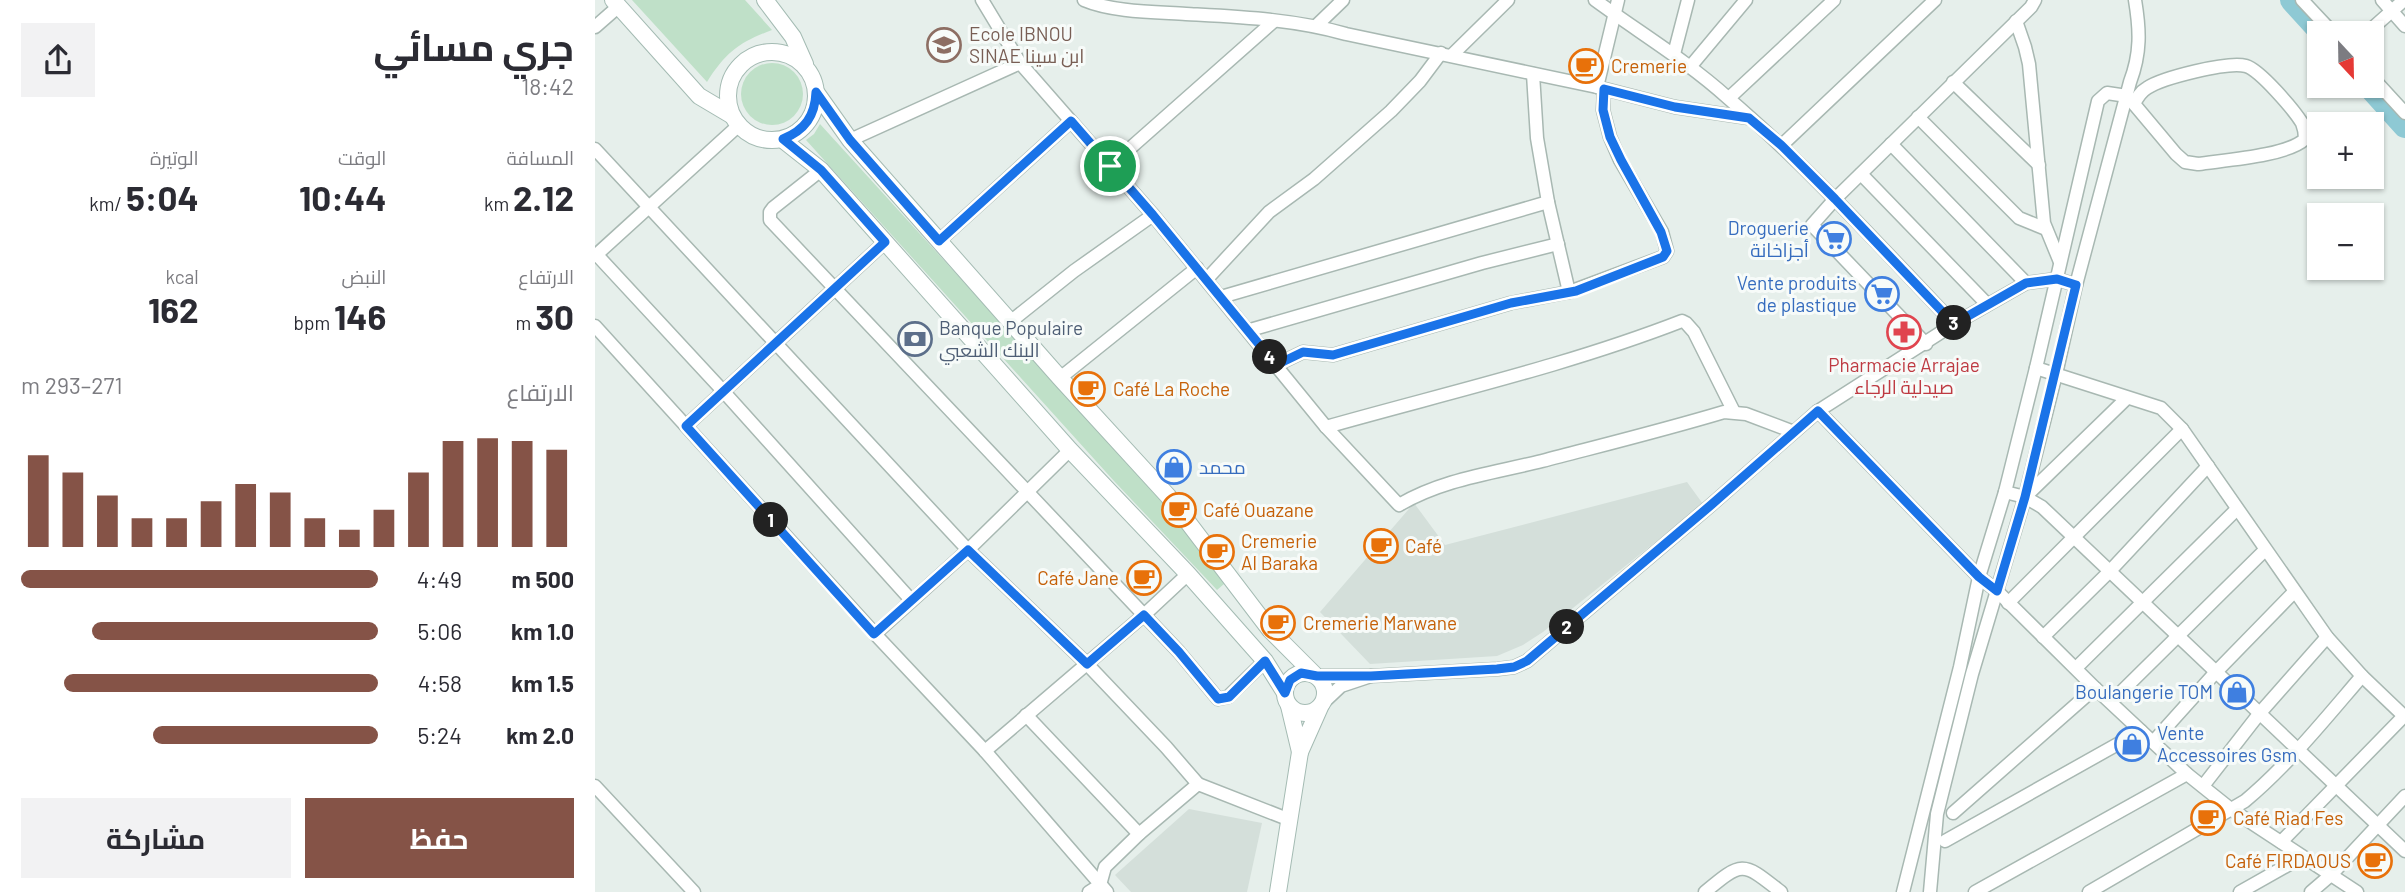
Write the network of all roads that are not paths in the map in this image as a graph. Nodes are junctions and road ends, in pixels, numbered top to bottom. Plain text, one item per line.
1 (982, 0) edge
2 (1084, 0) edge
3 (1167, 0) edge
4 (1343, 0) edge
5 (1508, 0) edge
6 (1595, 0) edge
7 (1618, 0) edge
8 (1688, 0) edge
9 (1746, 0) edge
10 (1834, 0) edge
11 (1935, 0) edge
12 (2035, 0) edge
13 (2135, 0) edge
14 (2302, 0) edge
15 (2382, 0) edge
16 (2404, 0) edge
17 (616, 3) edge
18 (774, 3) edge
19 (2392, 11) junction
20 (1155, 12) junction
21 (1615, 15) junction
22 (2016, 21) junction
23 (2322, 21) edge
24 (2381, 21) edge
25 (1274, 22) junction
26 (1316, 26) junction
27 (2405, 26) edge
28 (595, 27) edge
29 (1447, 54) junction
30 (1674, 54) junction
31 (1020, 63) junction
32 (1689, 66) junction
33 (808, 70) junction
34 (1533, 74) junction
35 (1953, 82) junction
36 (1601, 88) junction
37 (2384, 90) edge
38 (816, 92) junction
39 (1729, 98) junction
40 (2130, 100) junction
41 (2405, 113) edge
42 (1918, 117) junction
43 (1749, 118) junction
44 (734, 120) junction
45 (1071, 121) junction
46 (783, 139) junction
47 (850, 140) junction
48 (1891, 144) junction
49 (1781, 145) junction
50 (595, 149) edge
51 (2039, 164) junction
52 (1110, 166) junction
53 (821, 170) junction
54 (1861, 174) junction
55 (1835, 199) junction
56 (1548, 202) junction
57 (649, 205) junction
58 (1153, 215) junction
59 (2046, 229) junction
60 (939, 241) junction
61 (885, 242) junction
62 (1558, 244) junction
63 (596, 256) edge
64 (2060, 262) junction
65 (1197, 268) junction
66 (1207, 279) junction
67 (2057, 279) junction
68 (2026, 283) junction
69 (2076, 285) junction
70 (834, 289) junction
71 (1569, 292) junction
72 (1221, 297) junction
73 (1987, 304) junction
74 (1010, 322) junction
75 (1954, 324) junction
76 (595, 326) edge
77 (1250, 330) junction
78 (775, 343) junction
79 (1926, 344) junction
80 (1276, 365) junction
81 (2036, 368) junction
82 (2056, 374) junction
83 (1060, 378) junction
84 (724, 392) junction
85 (2127, 398) junction
86 (1818, 411) junction
87 (1734, 412) junction
88 (686, 426) junction
89 (1326, 427) junction
90 (2182, 429) junction
91 (1794, 432) junction
92 (1070, 450) junction
93 (2209, 466) junction
94 (1025, 491) junction
95 (2005, 492) junction
96 (2025, 497) junction
97 (2237, 509) junction
98 (2073, 536) junction
99 (968, 550) junction
100 (2265, 550) junction
101 (2110, 571) junction
102 (1188, 574) junction
103 (1979, 577) junction
104 (1997, 591) junction
105 (2294, 592) junction
106 (911, 600) junction
107 (2008, 603) junction
108 (2142, 603) junction
109 (1144, 615) junction
110 (874, 634) junction
111 (2177, 636) junction
112 (2043, 637) junction
113 (2327, 637) junction
114 (1265, 661) junction
115 (1087, 664) junction
116 (2076, 668) junction
117 (2215, 673) junction
118 (1316, 675) junction
119 (1371, 676) junction
120 (2362, 676) junction
121 (2095, 688) junction
122 (1287, 699) junction
123 (2111, 702) junction
124 (1322, 704) junction
125 (2259, 714) junction
126 (1026, 715) junction
127 (2404, 717) edge
128 (2140, 731) junction
129 (2153, 743) junction
130 (2297, 750) junction
131 (985, 751) junction
132 (1300, 752) junction
133 (2187, 774) junction
134 (1198, 785) junction
135 (595, 786) edge
136 (2203, 786) junction
137 (2336, 787) junction
138 (2405, 796) edge
139 (2232, 810) junction
140 (1953, 813) dead end
141 (1290, 820) junction
142 (2378, 825) junction
143 (1139, 834) junction
144 (1945, 841) dead end
145 (2281, 842) junction
146 (2405, 851) edge
147 (2302, 857) junction
148 (2332, 874) junction
149 (1099, 890) edge
150 (694, 892) edge
151 (1279, 892) edge
152 (1705, 892) edge
153 (1780, 892) edge
154 (1903, 892) edge
155 (1930, 892) edge
156 (1975, 892) edge
157 (2089, 892) edge
158 (2240, 892) edge
159 (2311, 892) edge
160 (2357, 892) edge

1 - 31 street
2 - 20 street
3 - 20 street
4 - 26 street
5 - 29 street
6 - 21 street
7 - 21 street
8 - 30 street
9 - 32 street
10 - 39 street
11 - 49 street
12 - 22 street
13 - 40 street
14 - 23 street
15 - 19 street
16 - 19 street
17 - 28 street
17 - 44 street
18 - 33 street
19 - 24 street
19 - 27 street
20 - 25 street
21 - 30 street
21 - 36 street
22 - 35 street
22 - 51 street
25 - 26 street
25 - 52 street
26 - 29 street
29 - 34 street
29 - 66 street
30 - 32 street
31 - 45 street
31 - 47 street
32 - 39 street
33 - 38 street
33 - 44 street
34 - 36 street
34 - 56 street
35 - 42 street
35 - 51 street
36 - 43 street
36 - 71 street
37 - 41 street
38 - 46 street
38 - 47 street
39 - 43 street
40 - 40 street
40 - 64 street
40 - 69 street
42 - 48 street
42 - 59 street
43 - 49 street
44 - 46 street
44 - 57 street
45 - 52 street
45 - 60 street
46 - 53 street
47 - 60 street
48 - 54 street
48 - 68 street
49 - 55 street
50 - 57 street
51 - 59 street
52 - 58 street
53 - 61 street
53 - 70 street
54 - 55 street
54 - 73 street
55 - 75 street
55 - 79 street
56 - 62 street
56 - 72 street
57 - 63 street
57 - 78 street
58 - 65 street
58 - 74 street
59 - 64 street
60 - 74 street
61 - 70 street
61 - 92 street
62 - 71 street
62 - 77 street
63 - 84 street
64 - 67 street
65 - 66 street
65 - 83 street
66 - 72 street
67 - 68 street
67 - 69 street
67 - 81 street
68 - 73 street
69 - 82 street
70 - 78 street
70 - 94 street
71 - 80 street
72 - 77 street
73 - 75 street
74 - 83 street
75 - 79 street
76 - 88 street
77 - 80 street
78 - 84 street
78 - 99 street
79 - 86 street
80 - 89 street
81 - 82 street
81 - 95 street
82 - 85 street
82 - 96 street
83 - 118 street
84 - 88 street
84 - 106 street
85 - 90 street
85 - 96 street
86 - 91 street
86 - 103 street
87 - 89 street
87 - 89 street
87 - 91 street
88 - 110 street
90 - 93 street
90 - 98 street
91 - 119 street
92 - 94 street
92 - 102 street
93 - 97 street
93 - 101 street
94 - 99 street
94 - 109 street
95 - 96 street
95 - 103 street
96 - 98 street
96 - 104 street
97 - 100 street
97 - 108 street
98 - 101 street
98 - 107 street
99 - 106 street
99 - 115 street
100 - 105 street
100 - 111 street
101 - 108 street
101 - 112 street
102 - 109 street
102 - 114 street
103 - 104 street
103 - 154 street
104 - 107 street
104 - 155 street
105 - 113 street
105 - 117 street
106 - 110 street
107 - 112 street
108 - 111 street
108 - 116 street
109 - 114 street
109 - 115 street
110 - 131 street
111 - 117 street
111 - 123 street
112 - 116 street
113 - 120 street
113 - 125 street
114 - 122 street
115 - 126 street
115 - 134 street
116 - 121 street
117 - 125 street
117 - 129 street
118 - 119 street
118 - 122 street
118 - 124 street
119 - 124 street
120 - 127 street
120 - 130 street
121 - 123 street
121 - 140 street
122 - 124 street
122 - 132 street
123 - 128 street
124 - 132 street
125 - 130 street
125 - 136 street
126 - 131 street
126 - 143 street
127 - 137 street
128 - 129 street
128 - 144 street
129 - 133 street
130 - 137 street
130 - 139 street
131 - 149 street
132 - 141 street
133 - 136 street
133 - 156 street
134 - 141 street
134 - 143 street
135 - 150 street
136 - 139 street
137 - 142 street
137 - 145 street
138 - 142 street
139 - 145 street
139 - 157 street
141 - 151 street
142 - 146 street
142 - 148 street
143 - 149 street
145 - 147 street
147 - 148 street
147 - 158 street
148 - 159 street
148 - 160 street
152 - 153 street

